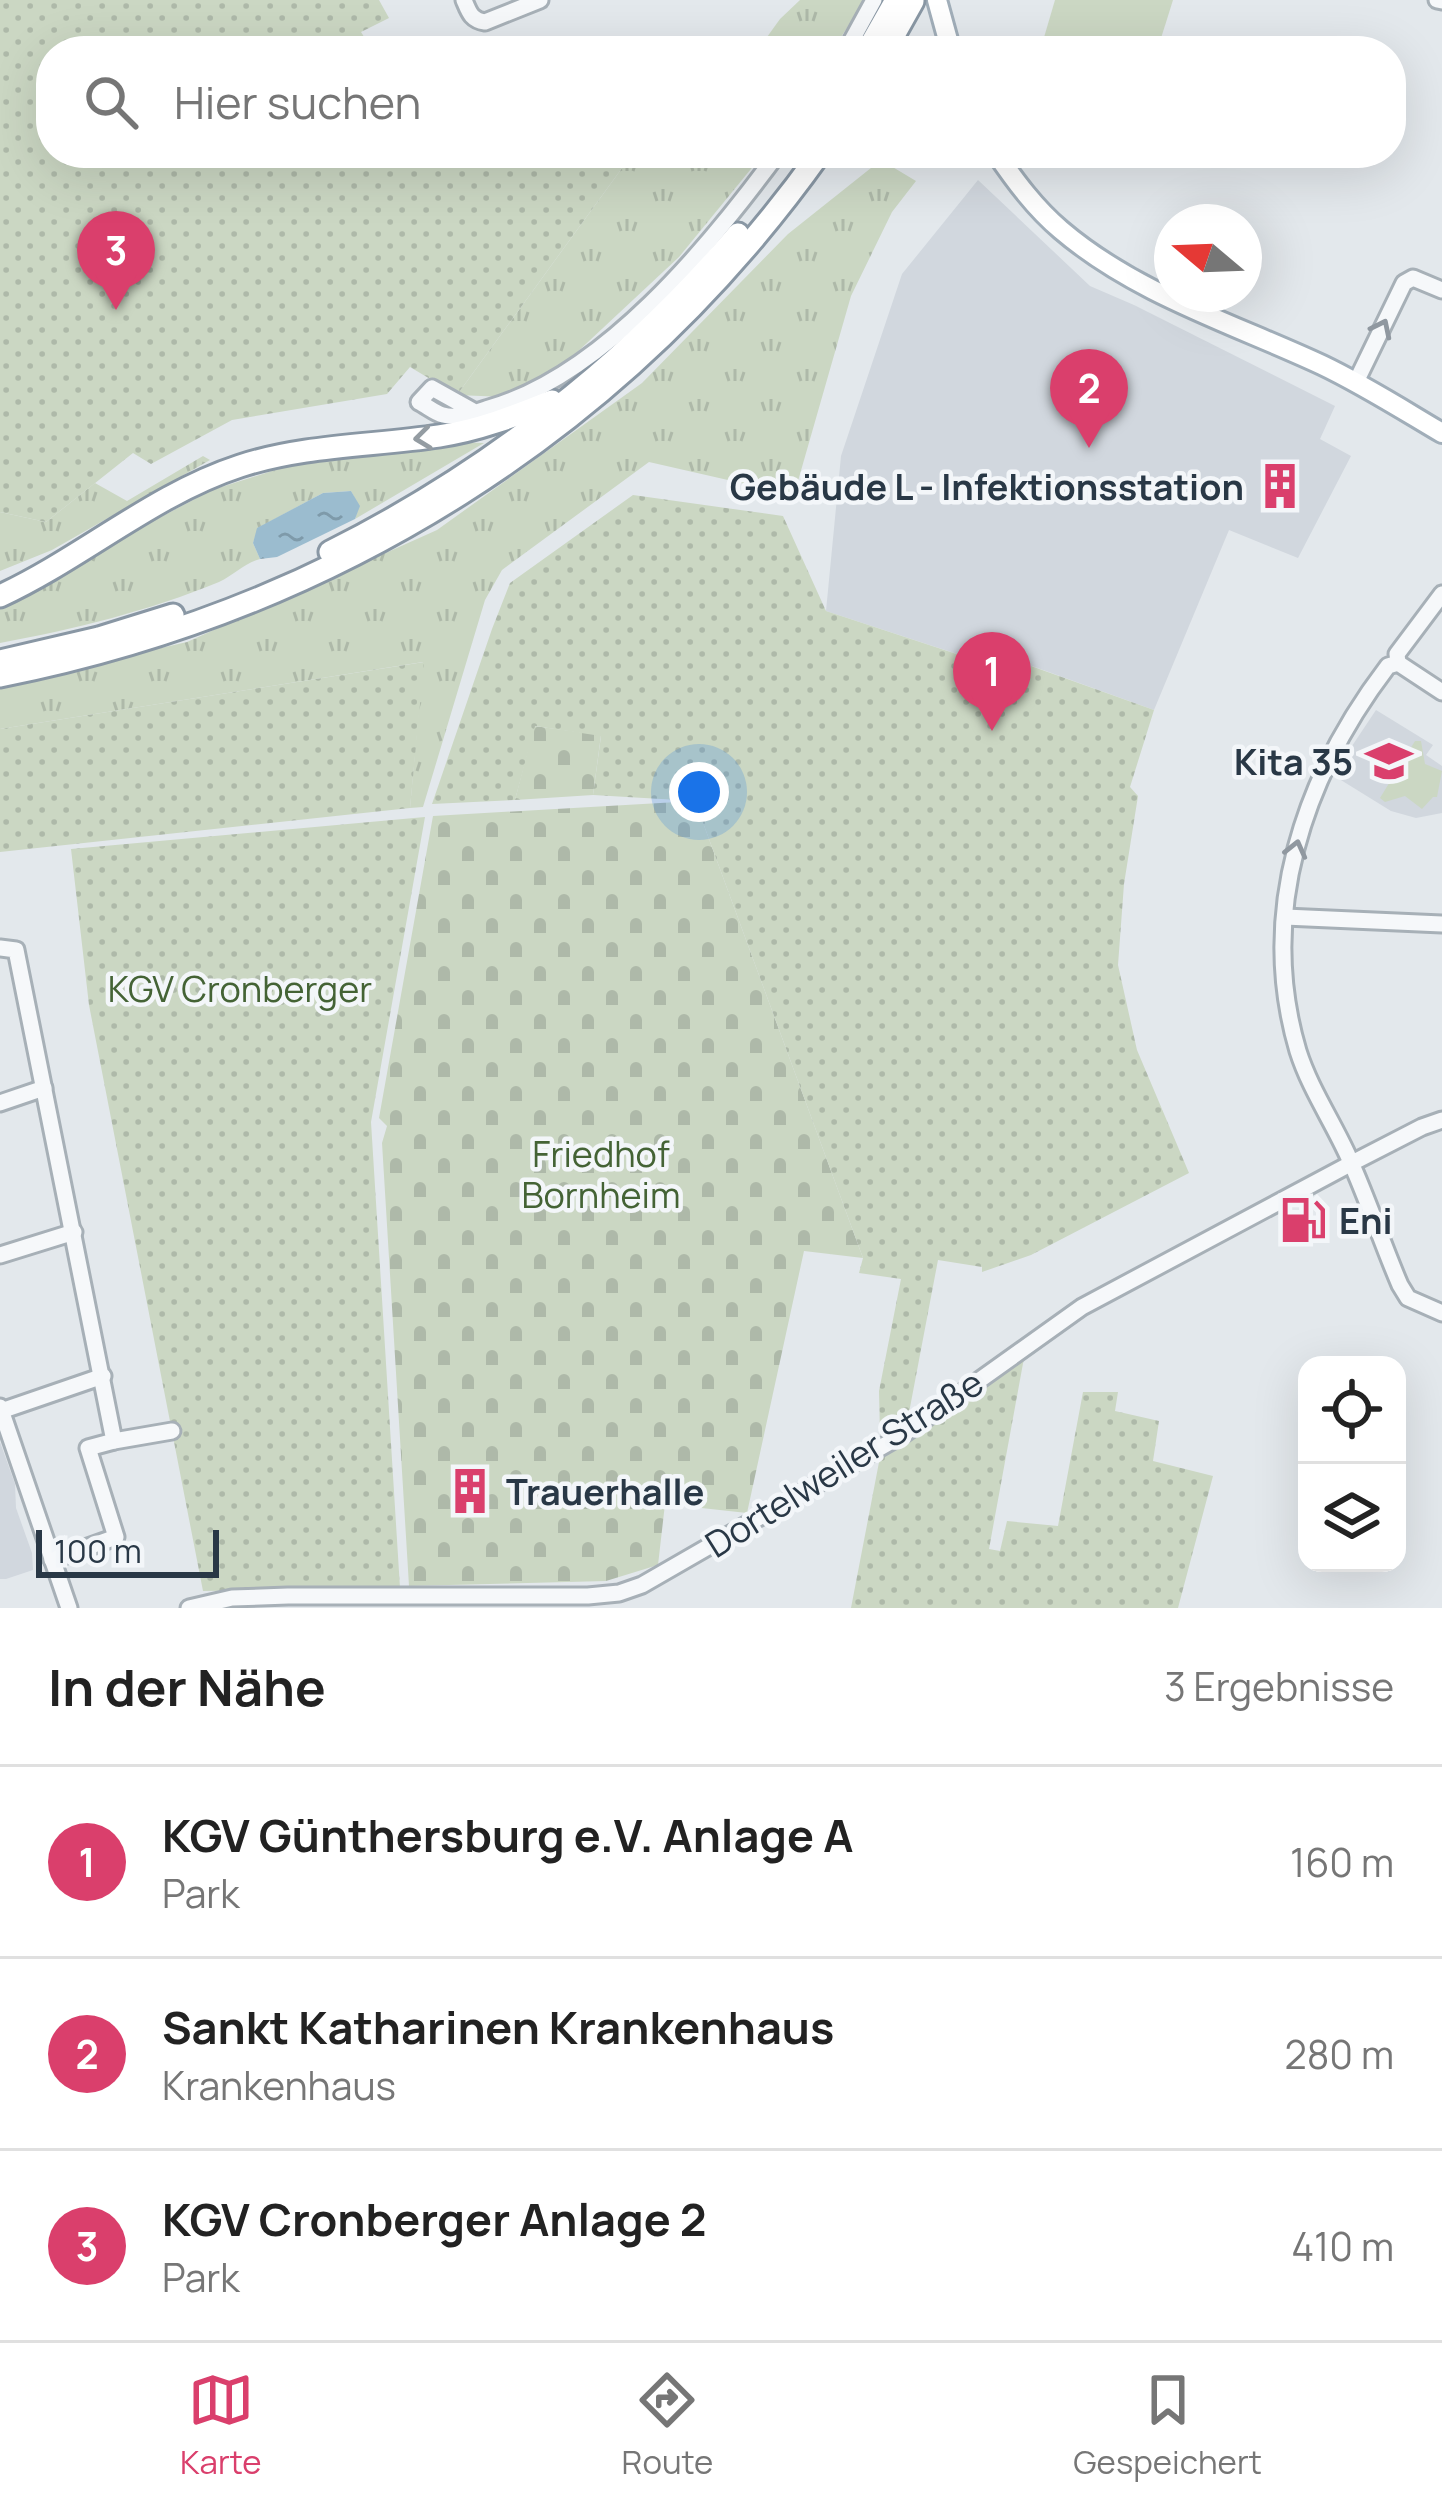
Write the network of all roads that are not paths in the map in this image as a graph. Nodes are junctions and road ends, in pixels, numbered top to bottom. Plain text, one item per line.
1 (464, 0) edge
2 (540, 0) edge
3 (874, 0) edge
4 (896, 0) edge
5 (937, 0) edge
6 (913, 2) edge
7 (854, 36) edge
8 (876, 36) edge
9 (894, 36) edge
10 (947, 36) edge
11 (766, 168) edge
12 (790, 168) edge
13 (808, 168) edge
14 (1007, 168) edge
15 (1442, 290) edge
16 (1356, 382) junction
17 (575, 392) junction
18 (475, 412) dead end
19 (1442, 434) edge
20 (1442, 594) edge
21 (0, 596) edge
22 (0, 661) edge
23 (1398, 664) junction
24 (0, 676) edge
25 (1442, 692) edge
26 (1285, 916) junction
27 (1442, 924) edge
28 (0, 949) edge
29 (44, 1088) junction
30 (0, 1103) edge
31 (1442, 1120) edge
32 (1352, 1163) junction
33 (74, 1232) junction
34 (0, 1256) edge
35 (1442, 1313) edge
36 (103, 1376) junction
37 (1, 1409) edge
38 (172, 1431) dead end
39 (114, 1441) junction
40 (52, 1560) junction
41 (69, 1608) edge
42 (190, 1608) edge

1 - 2 street
3 - 7 street
4 - 8 highway
5 - 10 main road
6 - 9 highway
11 - 18 street
12 - 17 highway
13 - 24 highway
14 - 16 main road
16 -> 15 street
16 - 19 main road
17 -> 21 highway
17 - 22 highway
20 - 23 street
23 - 25 street
26 -> 23 street
26 - 27 street
26 - 32 street
28 - 29 street
29 - 30 street
29 - 33 street
31 - 32 street, Dortelweiler Straße
32 - 35 street
32 - 42 street, Dortelweiler Straße
33 - 34 street
33 - 36 street
36 - 37 street
36 - 39 street
37 - 40 street
38 - 39 street
39 - 40 street
40 - 41 street

